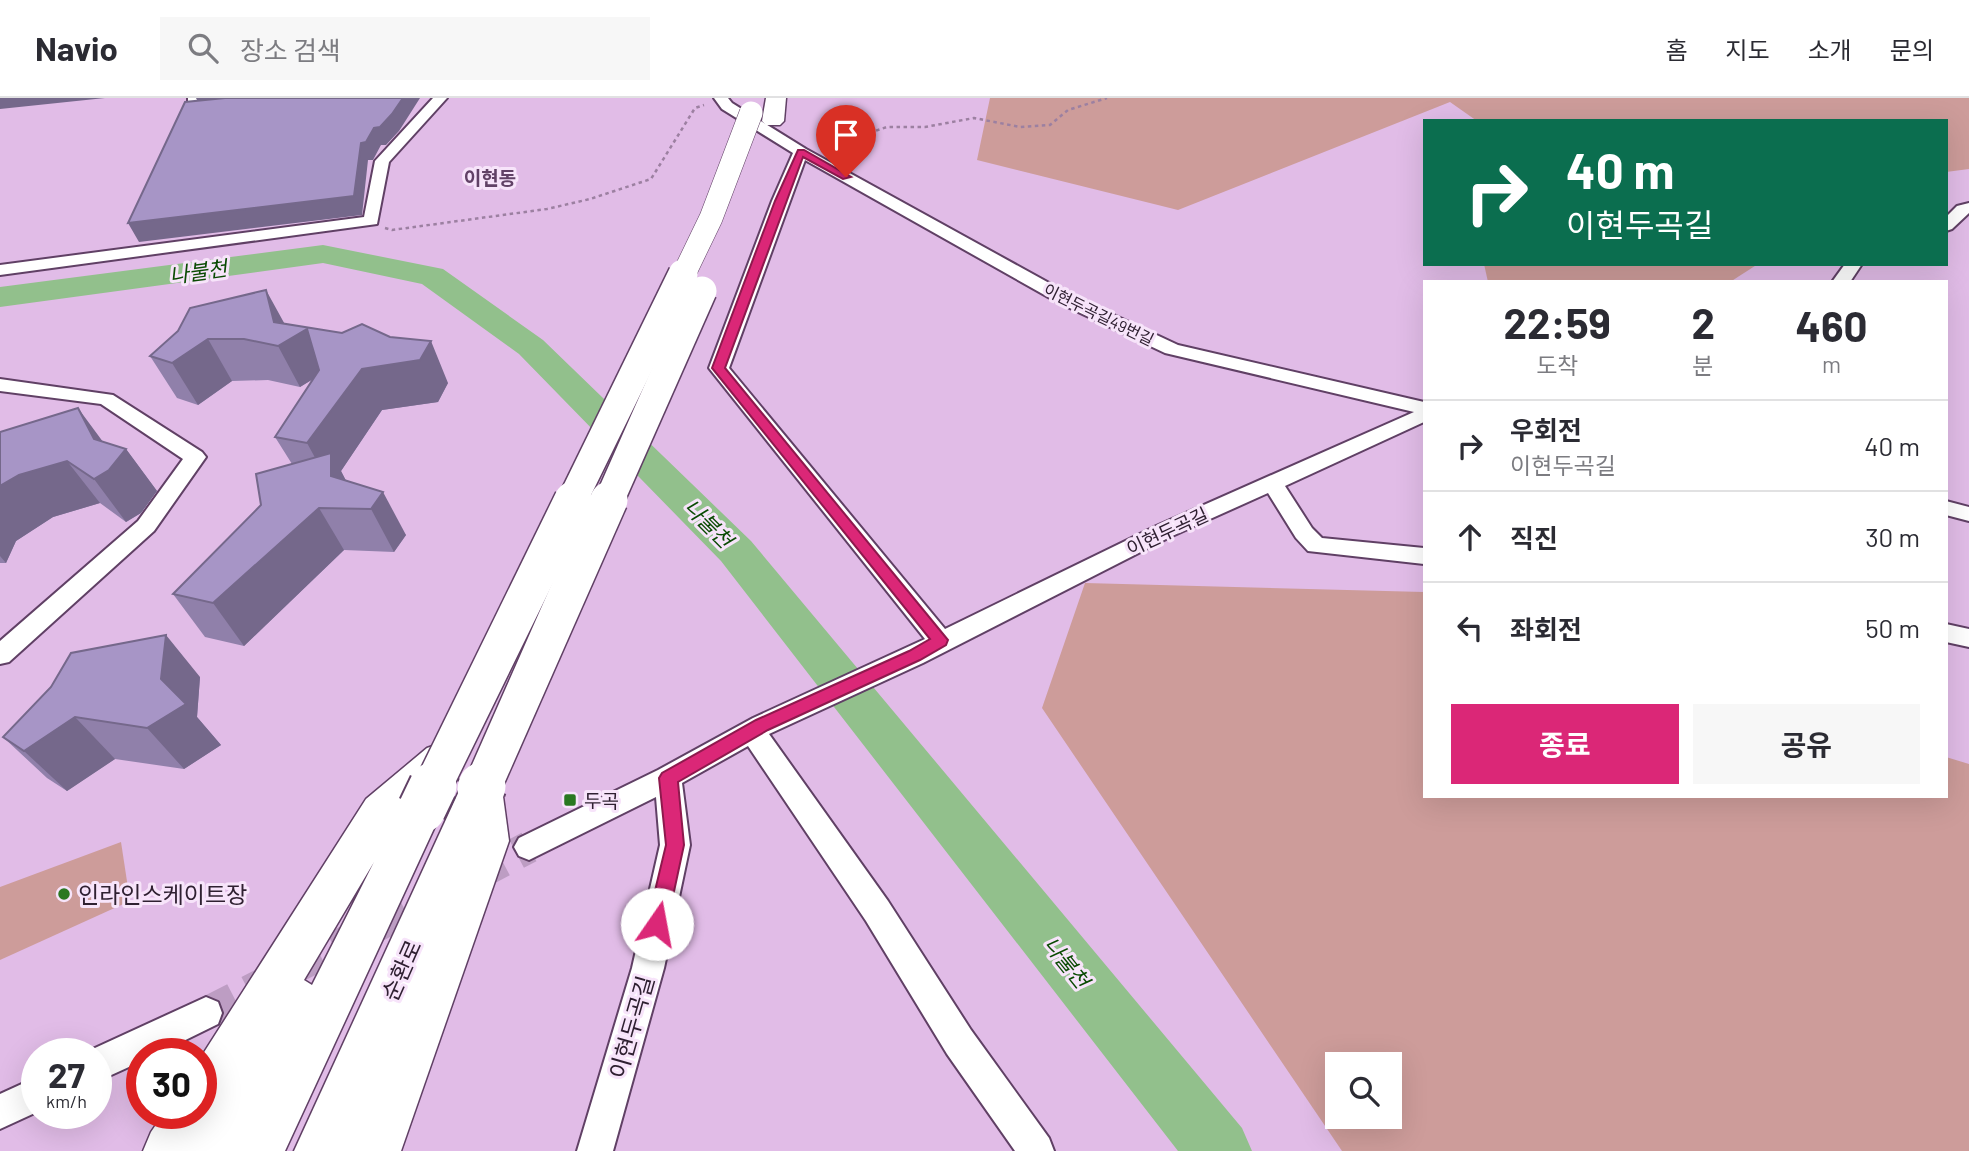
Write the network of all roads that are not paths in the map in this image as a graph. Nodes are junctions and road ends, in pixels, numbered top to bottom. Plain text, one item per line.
1 (215, 98) edge
2 (440, 98) edge
3 (721, 99) edge
4 (191, 104) edge
5 (763, 107) edge
6 (227, 109) edge
7 (801, 152) junction
8 (1969, 208) edge
9 (1948, 224) edge
10 (132, 233) edge
11 (122, 255) junction
12 (0, 270) edge
13 (0, 385) edge
14 (1423, 408) edge
15 (1423, 415) edge
16 (1272, 483) junction
17 (1948, 509) edge
18 (1969, 514) edge
19 (1423, 556) edge
20 (1948, 633) edge
21 (1969, 638) edge
22 (940, 640) junction
23 (0, 655) edge
24 (757, 728) junction
25 (668, 778) junction
26 (481, 789) junction
27 (405, 818) junction
28 (529, 848) tunnel mouth
29 (206, 1013) tunnel mouth
30 (112, 1057) edge
31 (217, 1082) edge
32 (21, 1102) edge
33 (0, 1112) edge
34 (184, 1129) edge
35 (170, 1151) edge
36 (206, 1151) edge
37 (257, 1151) edge
38 (321, 1151) edge
39 (374, 1151) edge
40 (595, 1151) edge
41 (1036, 1151) edge

1 - 4 street
2 - 11 street
3 - 7 street, 이현두곡길49번길
4 - 6 street
5 - 26 highway, 순환로, bridge
5 - 27 highway, bridge
7 - 14 street, 이현두곡길49번길
7 - 22 street
8 - 9 street
10 - 11 street
11 - 12 street
13 - 23 street
15 - 16 street, 이현두곡길
16 - 19 street
16 - 22 street, 이현두곡길
17 - 18 street
20 - 21 street
22 - 24 street, 이현두곡길
24 - 25 street
24 - 41 street
25 - 28 street
25 - 40 street, 이현두곡길
26 - 38 highway, 순환로
26 - 39 highway
27 - 31 highway
27 - 36 highway
27 - 37 highway
29 - 30 street
32 - 33 street
34 - 35 highway

